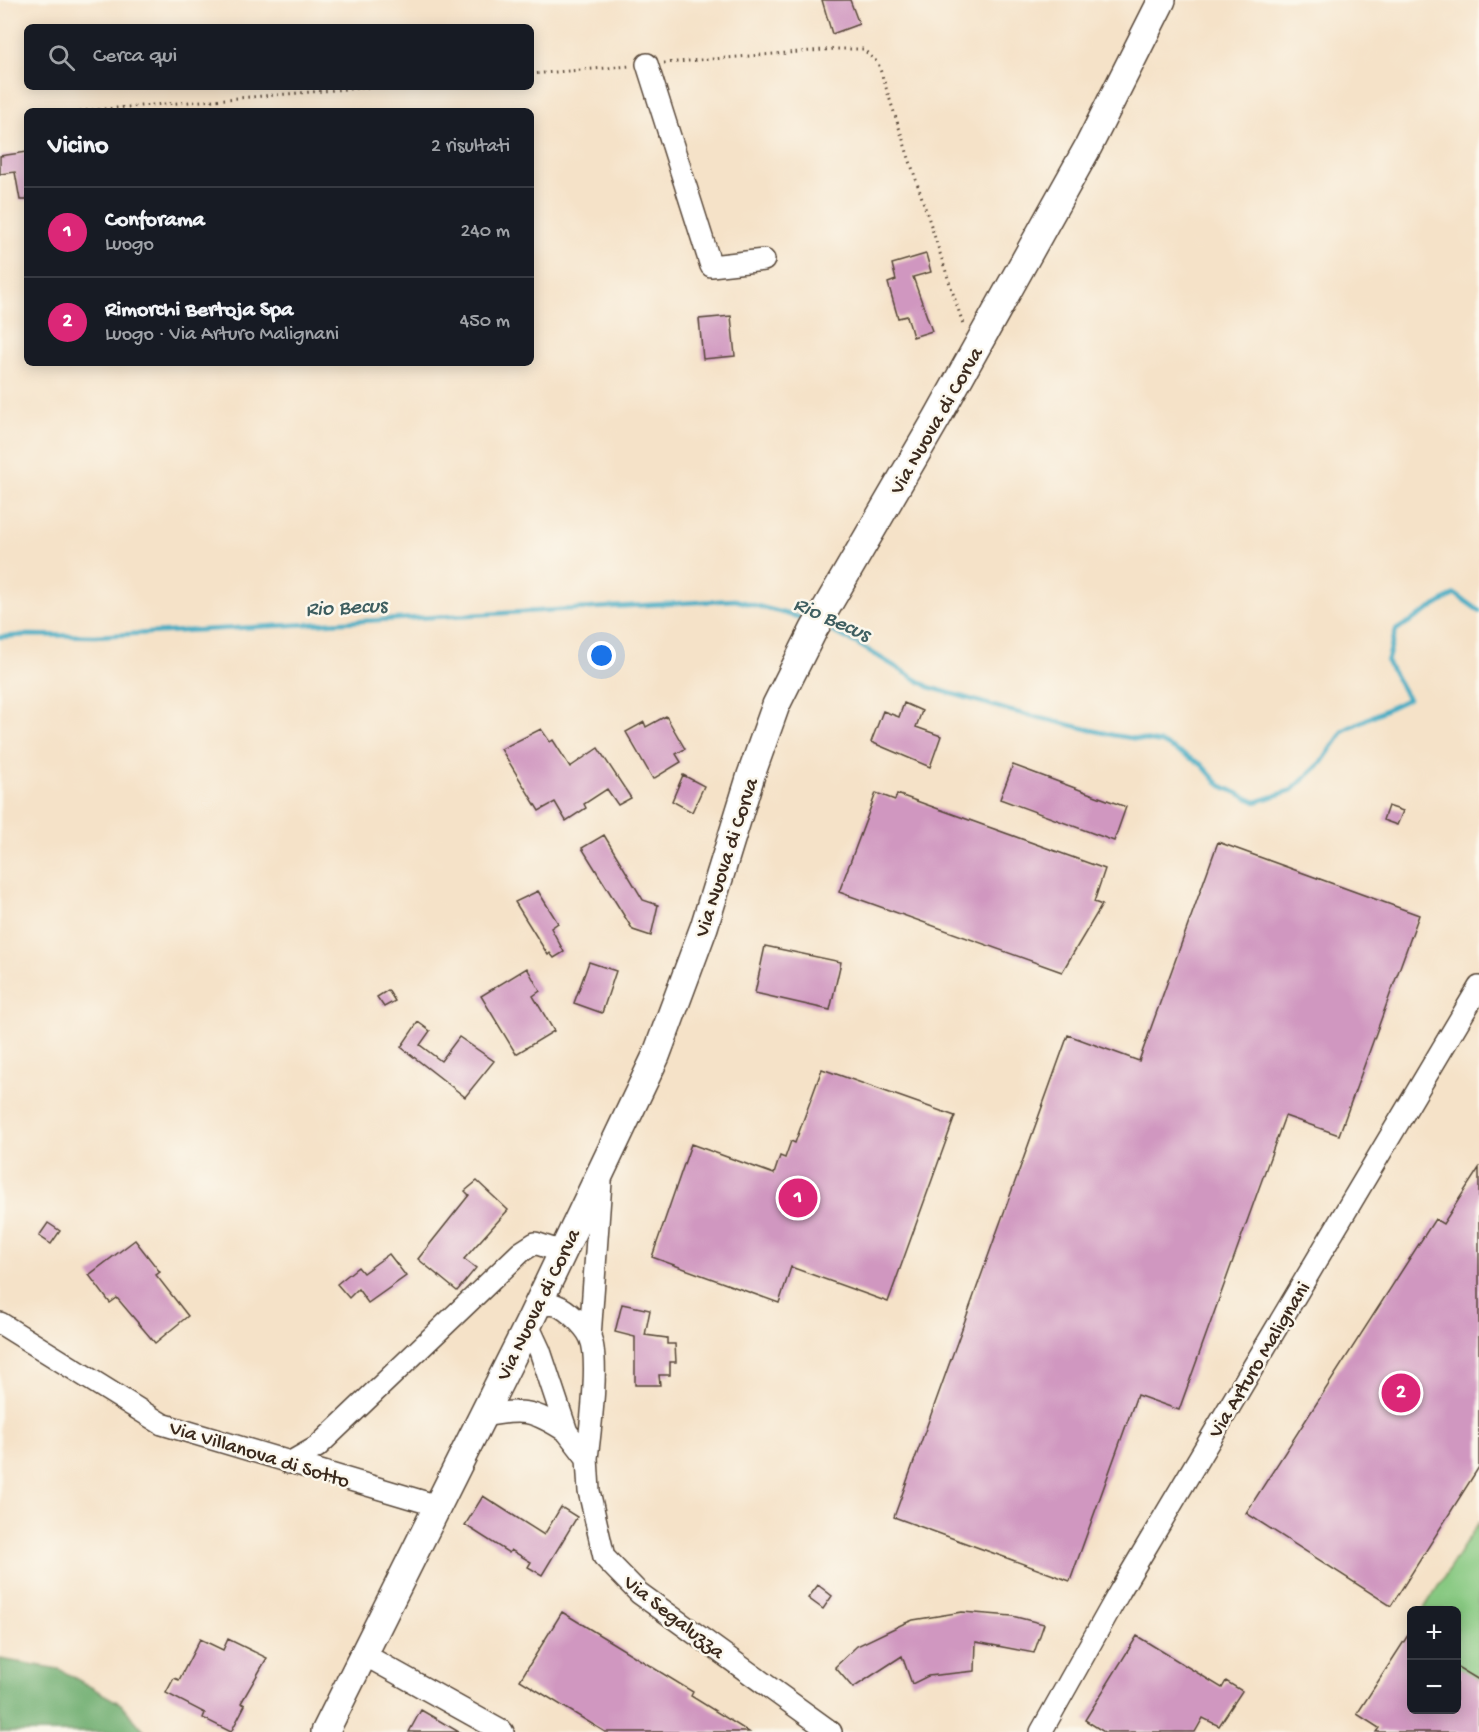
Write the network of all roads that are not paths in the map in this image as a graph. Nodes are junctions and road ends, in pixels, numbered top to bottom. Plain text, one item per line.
1 (1162, 0) edge
2 (647, 64) road end
3 (764, 260) dead end
4 (1479, 987) edge
5 (603, 1166) junction
6 (562, 1252) junction
7 (532, 1315) junction
8 (0, 1323) edge
9 (590, 1337) junction
10 (483, 1416) junction
11 (567, 1432) junction
12 (587, 1458) junction
13 (289, 1463) junction
14 (438, 1506) junction
15 (363, 1654) junction
16 (325, 1732) edge
17 (503, 1732) edge
18 (831, 1732) edge
19 (1041, 1732) edge

1 - 5 main road, Via Nuova di Corva
2 - 3 street
4 - 19 street, Via Arturo Malignani
5 - 6 main road, Via Nuova di Corva
5 - 9 street, Via Segaluzza
6 - 7 main road, Via Nuova di Corva
6 - 13 street
7 - 9 street
7 - 10 main road, Via Nuova di Corva
7 - 11 street
8 - 13 street, Via Villanova di Sotto
9 - 12 street, Via Segaluzza
10 - 11 street
10 - 14 main road, Via Nuova di Corva
11 - 12 street
12 - 18 street, Via Segaluzza
13 - 14 street, Via Villanova di Sotto
14 - 15 main road, Via Nuova di Corva
15 - 16 main road, Via Nuova di Corva
15 - 17 street

